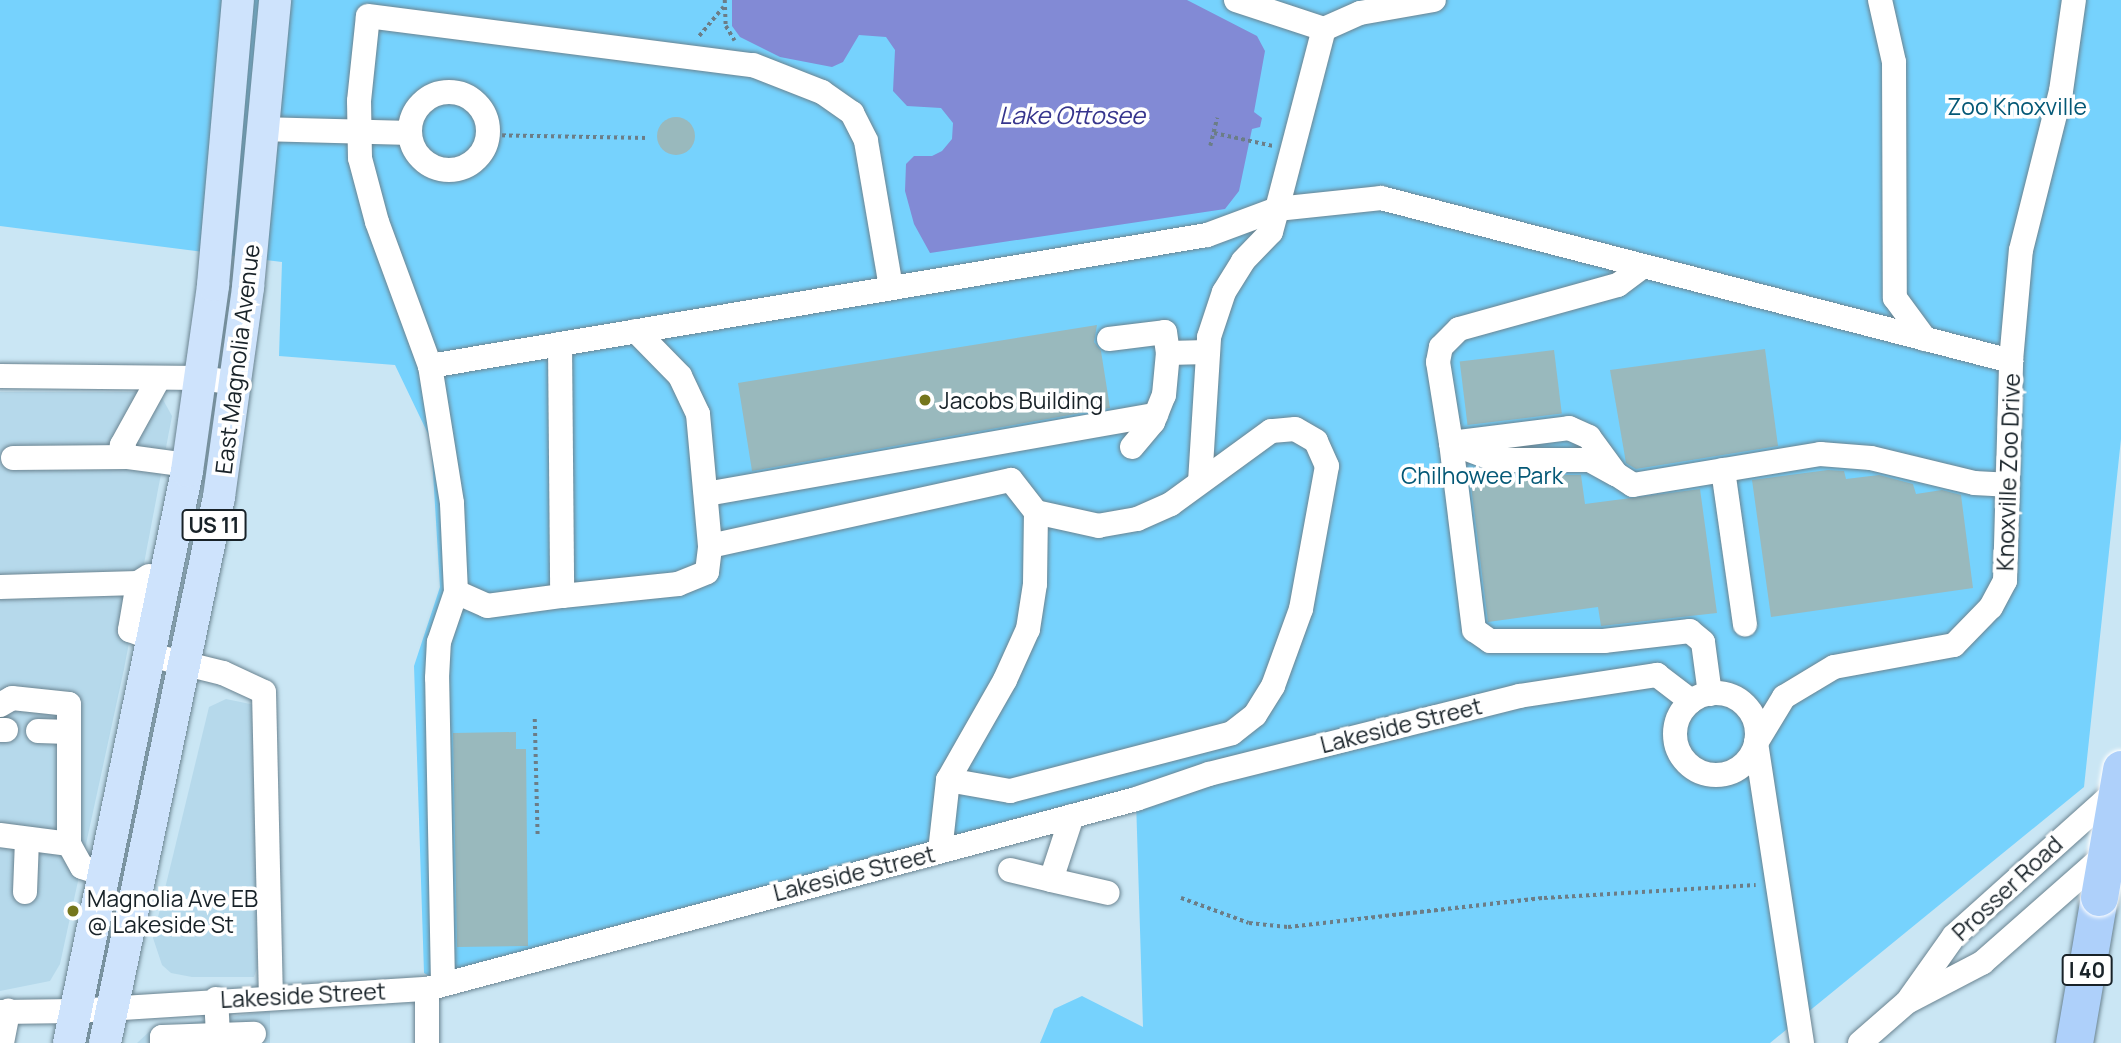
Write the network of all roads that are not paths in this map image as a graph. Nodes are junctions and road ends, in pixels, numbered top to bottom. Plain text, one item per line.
1 (238, 0) edge
2 (275, 0) edge
3 (1236, 0) edge
4 (1434, 0) edge
5 (1880, 0) edge
6 (2074, 0) edge
7 (369, 8) edge
8 (1324, 29) junction
9 (261, 129) junction
10 (359, 129) junction
11 (409, 133) junction
12 (1277, 209) junction
13 (1643, 266) junction
14 (891, 288) junction
15 (636, 331) junction
16 (1109, 339) dead end
17 (1925, 339) junction
18 (560, 344) junction
19 (1208, 352) junction
20 (1168, 354) junction
21 (2011, 361) junction
22 (430, 366) junction
23 (0, 376) edge
24 (159, 378) junction
25 (201, 378) junction
26 (237, 383) junction
27 (1156, 415) junction
28 (1451, 443) junction
29 (1132, 447) dead end
30 (128, 457) junction
31 (13, 458) dead end
32 (188, 465) junction
33 (1723, 470) junction
34 (1200, 482) junction
35 (2007, 485) junction
36 (706, 494) junction
37 (1035, 512) junction
38 (710, 546) junction
39 (153, 580) junction
40 (0, 587) edge
41 (456, 592) junction
42 (562, 596) junction
43 (1745, 624) dead end
44 (152, 647) junction
45 (186, 661) junction
46 (4, 695) edge
47 (1700, 697) junction
48 (38, 731) dead end
49 (69, 742) junction
50 (1756, 743) junction
51 (2121, 769) edge
52 (947, 780) junction
53 (2121, 786) edge
54 (1072, 816) junction
55 (1035, 826) junction
56 (0, 835) edge
57 (69, 837) junction
58 (27, 839) junction
59 (2121, 841) edge
60 (940, 851) junction
61 (1054, 868) junction
62 (1010, 870) dead end
63 (104, 874) junction
64 (25, 892) dead end
65 (1108, 893) dead end
66 (435, 987) junction
67 (271, 996) junction
68 (216, 999) junction
69 (1907, 1002) junction
70 (112, 1008) junction
71 (75, 1011) junction
72 (4, 1012) edge
73 (254, 1034) dead end
74 (218, 1035) junction
75 (174, 1039) edge
76 (2, 1043) edge
77 (69, 1043) edge
78 (105, 1043) edge
79 (427, 1043) edge
80 (1802, 1043) edge
81 (1860, 1043) edge
82 (2074, 1043) edge

1 - 25 main road, East Magnolia Avenue / US 11
2 - 9 main road, East Magnolia Avenue / US 11
3 - 8 street
4 - 8 street
5 - 17 street
6 - 21 street, Knoxville Zoo Drive
7 - 10 street
7 - 14 street
8 - 12 street
9 - 10 street
9 - 26 main road, East Magnolia Avenue / US 11
10 - 11 street
10 - 22 street
11 - 11 street
12 - 13 street
12 - 14 street
12 - 19 street
13 - 17 street
13 - 28 street
14 - 15 street
15 - 18 street
15 - 36 street
16 - 20 street
17 - 21 street
18 - 22 street
18 - 42 street
19 - 20 street
19 - 34 street
20 - 27 street
21 - 35 street, Knoxville Zoo Drive
22 - 41 street
23 - 24 street
24 - 25 street
24 - 30 street
25 - 26 street
25 - 32 main road, East Magnolia Avenue / US 11
26 - 45 main road, East Magnolia Avenue / US 11
27 - 29 street
27 - 36 street
28 - 33 street
28 - 47 street
30 - 31 street
30 - 32 street
32 - 39 main road, East Magnolia Avenue / US 11
33 - 35 street
33 - 43 street
34 - 37 street
34 - 52 street
35 - 50 street, Knoxville Zoo Drive
36 - 38 street
37 - 38 street
37 - 52 street
38 - 42 street
39 - 40 street
39 - 44 main road, East Magnolia Avenue / US 11
41 - 42 street
41 - 66 street
44 - 45 street
44 - 63 main road, East Magnolia Avenue / US 11
45 - 67 street
45 - 70 main road, East Magnolia Avenue / US 11
46 - 49 street
47 - 50 street
47 - 50 street
47 - 54 street, Lakeside Street
48 - 49 street
49 - 57 street
49 - 57 street
50 - 80 street
51 - 82 highway, I 40, bridge
52 - 60 street
53 - 69 street, Prosser Road
54 - 55 street, Lakeside Street
54 - 61 street
55 - 60 street, Lakeside Street
55 - 61 street
56 - 58 street
57 - 58 street
57 - 63 street
58 - 64 street
59 - 69 street, Prosser Road
60 - 66 street, Lakeside Street
61 - 62 street
61 - 65 street
63 - 71 main road, East Magnolia Avenue / US 11
66 - 67 street, Lakeside Street
66 - 79 street
67 - 68 street, Lakeside Street
68 - 70 street, Lakeside Street
68 - 74 street
69 - 81 street, Prosser Road
70 - 71 street, Lakeside Street
70 - 78 main road, East Magnolia Avenue / US 11
71 - 72 street, Lakeside Street
71 - 77 main road, East Magnolia Avenue / US 11
72 - 76 street
73 - 74 street
74 - 75 street

